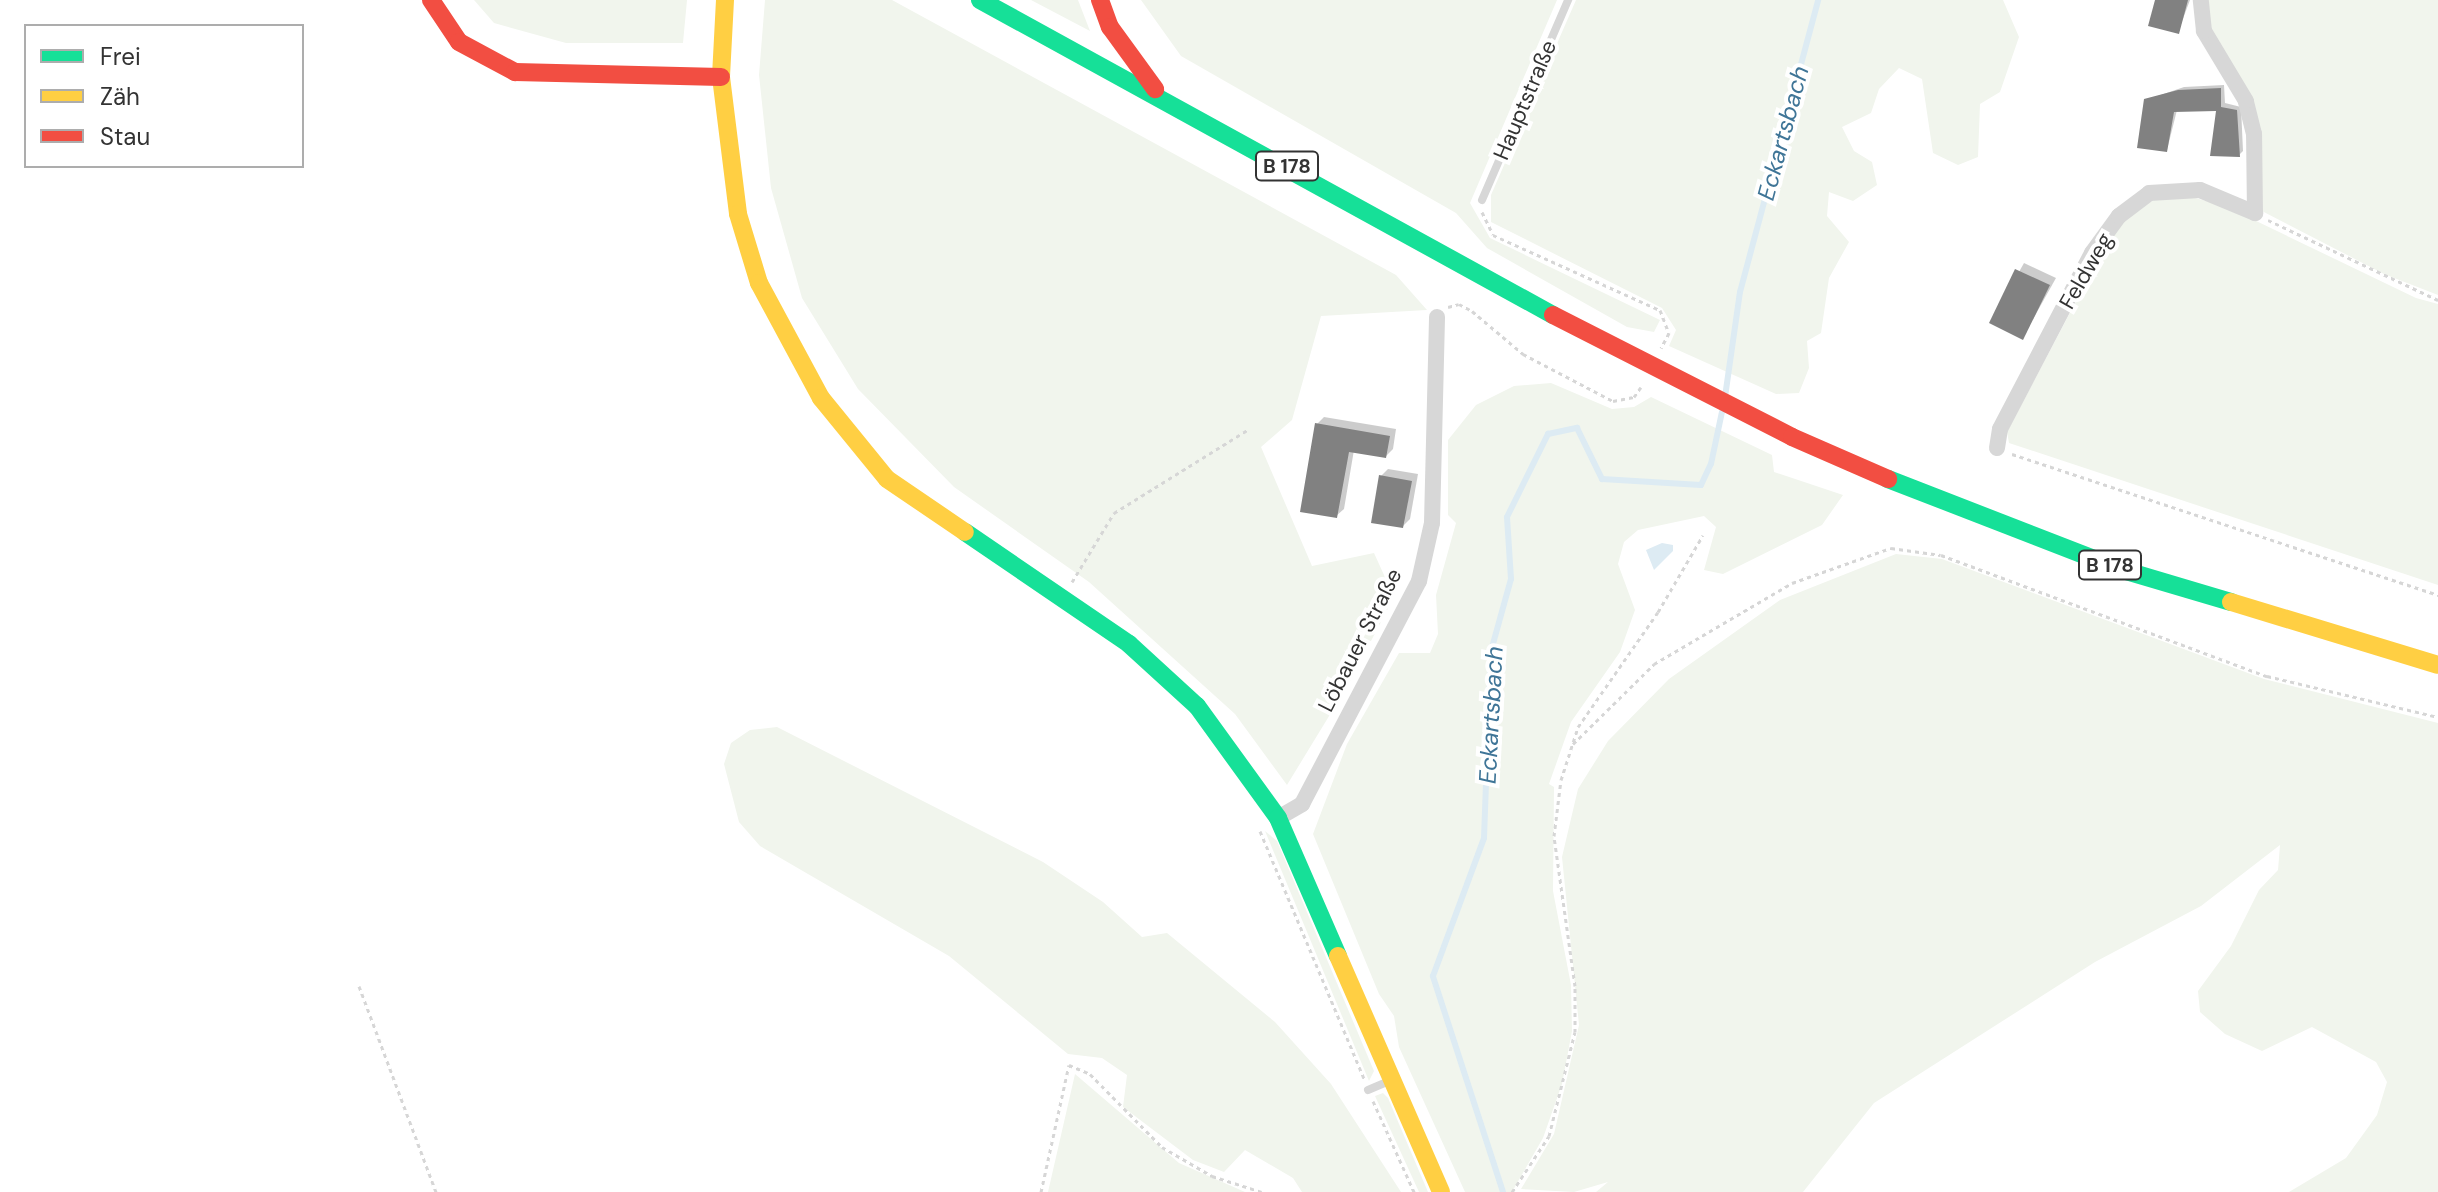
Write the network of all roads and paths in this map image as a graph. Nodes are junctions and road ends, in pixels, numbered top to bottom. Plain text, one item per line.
1 (431, 0) edge
2 (725, 0) edge
3 (980, 0) edge
4 (1100, 0) edge
5 (1568, 0) edge
6 (2201, 0) edge
7 (721, 77) junction
8 (1160, 96) junction
9 (1482, 200) joint
10 (2255, 213) junction
11 (2438, 300) edge
12 (1437, 317) joint
13 (1668, 320) dead end
14 (1639, 390) dead end
15 (1249, 429) dead end
16 (1997, 448) joint
17 (1703, 535) dead end
18 (2438, 595) edge
19 (1062, 599) junction
20 (2438, 665) edge
21 (2438, 717) edge
22 (1573, 744) junction
23 (1282, 826) junction
24 (359, 986) dead end
25 (1392, 1080) junction
26 (1368, 1090) junction
27 (436, 1192) edge
28 (1041, 1192) edge
29 (1262, 1192) edge
30 (1414, 1192) edge
31 (1441, 1192) edge
32 (1513, 1192) edge

1 - 7 main road
2 - 7 main road
3 - 8 main road, B 178
4 - 8 main road
5 - 9 lane, Hauptstraße
6 - 10 street
7 - 19 main road
8 - 20 main road, B 178
9 - 13 path
10 - 11 path
10 - 16 street, Feldweg
12 - 14 path
12 - 23 street, Löbauer Straße
15 - 19 path
16 - 18 path
17 - 22 path
19 - 23 main road
21 - 22 path
22 - 32 path
23 - 25 main road
23 - 26 path
24 - 27 path
25 - 26 lane
25 - 31 main road
26 - 30 path
28 - 29 path

